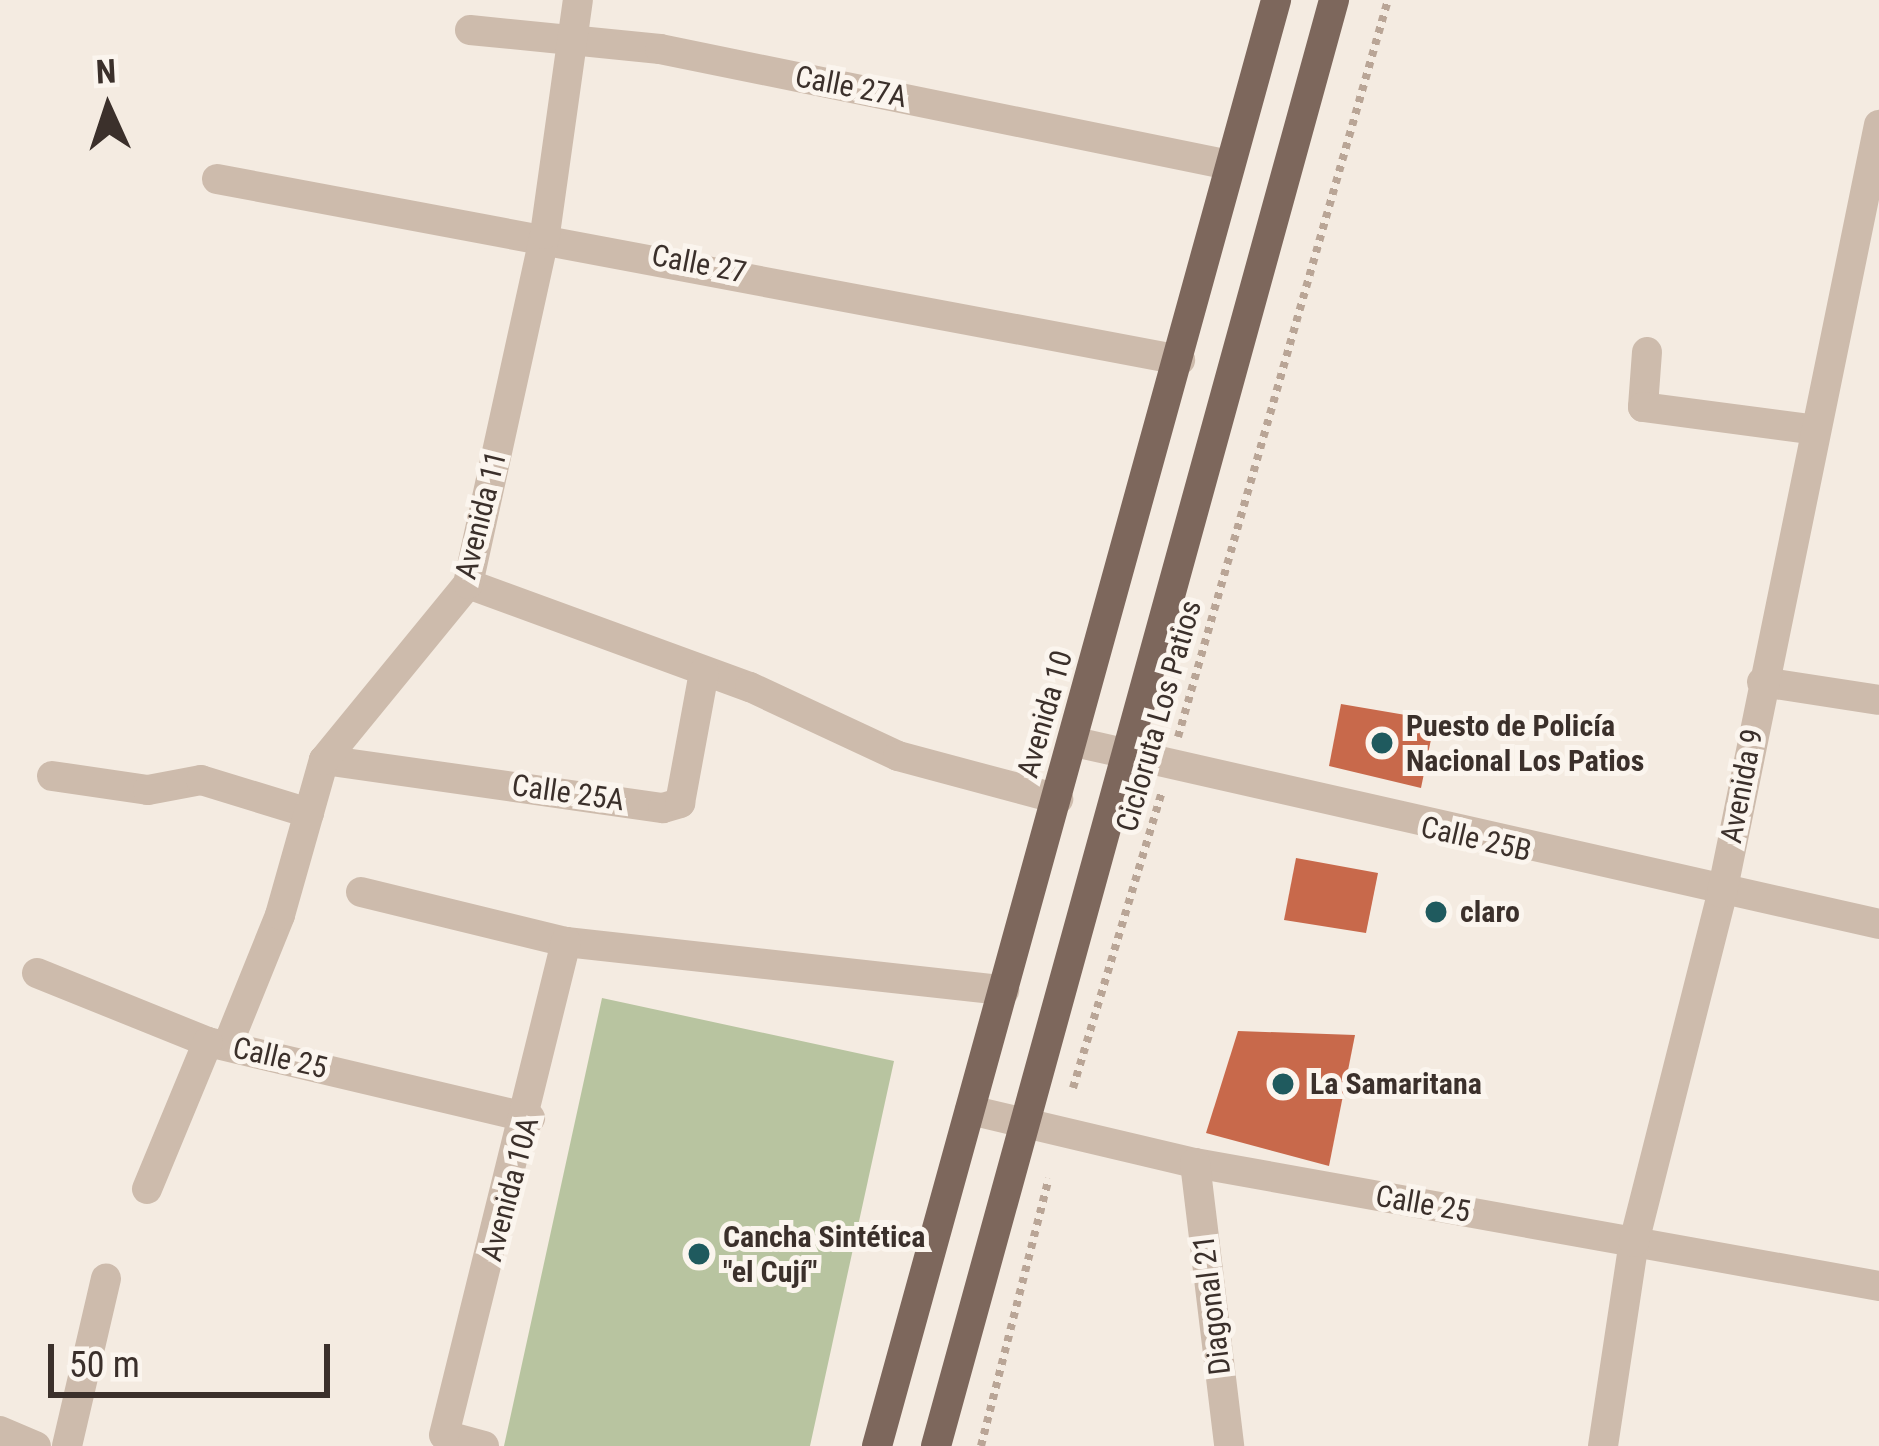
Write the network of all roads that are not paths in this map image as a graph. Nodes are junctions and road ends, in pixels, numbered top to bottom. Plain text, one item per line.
1 (578, 0) edge
2 (1276, 0) edge
3 (1334, 0) edge
4 (470, 30) dead end
5 (570, 38) junction
6 (1879, 125) edge
7 (1228, 165) junction
8 (217, 179) dead end
9 (545, 234) junction
10 (1647, 352) dead end
11 (1180, 360) junction
12 (1809, 429) junction
13 (468, 584) junction
14 (704, 672) junction
15 (1762, 682) junction
16 (1879, 700) edge
17 (1076, 742) junction
18 (1130, 759) junction
19 (324, 760) junction
20 (52, 776) dead end
21 (1058, 799) junction
22 (309, 813) junction
23 (361, 892) dead end
24 (1722, 893) junction
25 (1879, 924) edge
26 (566, 941) junction
27 (38, 973) dead end
28 (1004, 990) junction
29 (218, 1043) junction
30 (970, 1110) junction
31 (530, 1118) junction
32 (1022, 1124) junction
33 (1196, 1163) junction
34 (147, 1189) dead end
35 (1634, 1242) junction
36 (106, 1279) dead end
37 (1879, 1286) edge
38 (0, 1431) edge
39 (36, 1446) edge
40 (68, 1446) edge
41 (484, 1446) edge
42 (877, 1446) edge
43 (936, 1446) edge
44 (1229, 1446) edge
45 (1603, 1446) edge

1 - 5 street, Avenida 11
2 - 7 main road, Avenida 10
3 - 18 main road
4 - 5 street, Calle 27A
5 - 7 street, Calle 27A
5 - 9 street, Avenida 11
6 - 12 street, Avenida 9
7 - 11 main road, Avenida 10
8 - 9 street, Calle 27
9 - 11 street, Calle 27
9 - 13 street, Avenida 11
10 - 12 street
11 - 17 main road, Avenida 10
12 - 15 street, Avenida 9
13 - 14 street
13 - 19 street, Avenida 11
14 - 19 street, Calle 25A
14 - 21 street
15 - 16 street
15 - 24 street, Avenida 9
17 - 18 street, Calle 25B
17 - 21 main road, Avenida 10
18 - 24 street, Calle 25B
18 - 32 main road
19 - 22 street, Avenida 11
20 - 22 street
21 - 28 main road, Avenida 10
22 - 29 street, Avenida 11
23 - 26 street
24 - 25 street, Calle 25B
24 - 35 street, Avenida 9
26 - 28 street
26 - 31 street, Avenida 10A
27 - 29 street, Calle 25
28 - 30 main road, Avenida 10
29 - 31 street, Calle 25
29 - 34 street, Avenida 11
30 - 32 street, Calle 25
30 - 42 main road, Avenida 10
31 - 41 street, Avenida 10A
32 - 33 street, Calle 25
32 - 43 main road
33 - 35 street, Calle 25
33 - 44 street, Diagonal 21
35 - 37 street, Calle 25
35 - 45 street, Avenida 9
36 - 40 street
38 - 39 street

